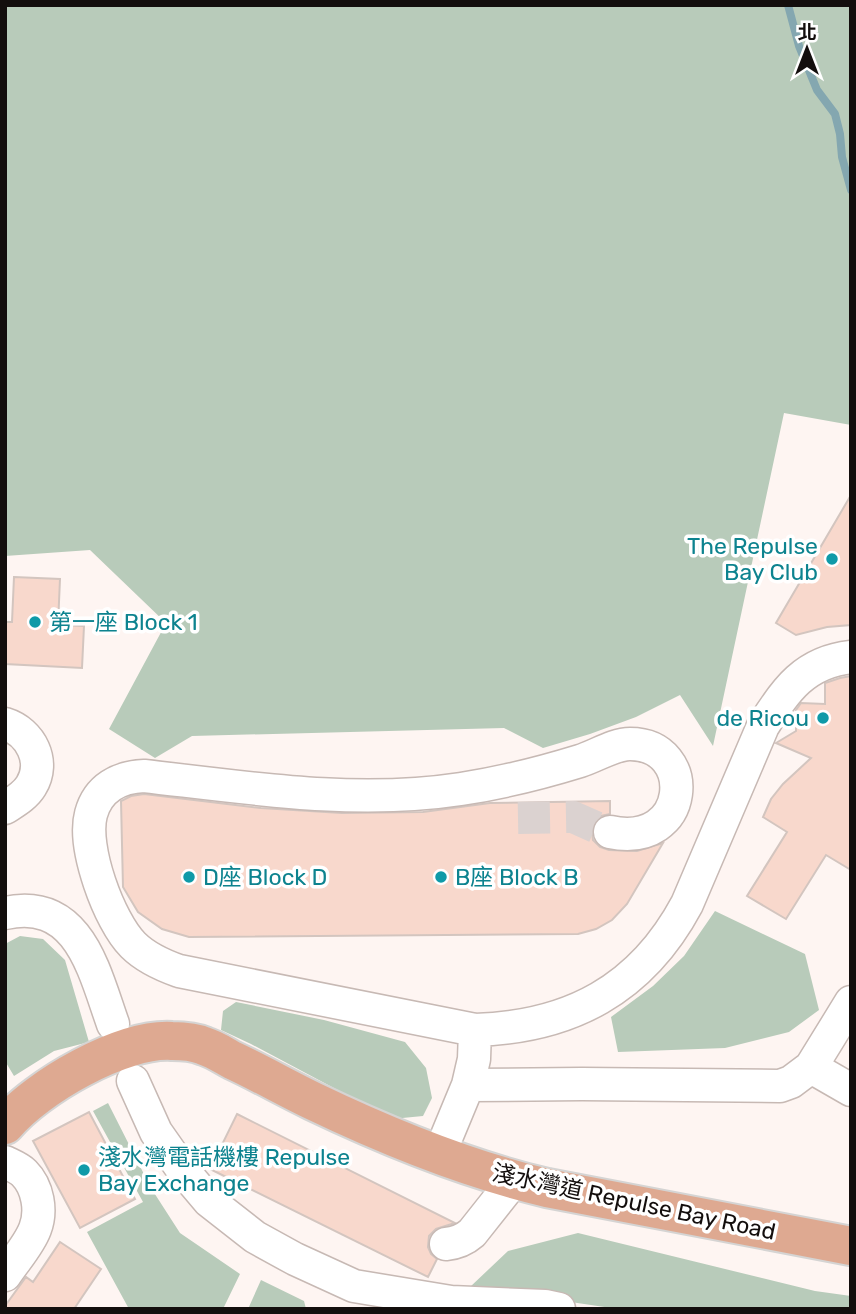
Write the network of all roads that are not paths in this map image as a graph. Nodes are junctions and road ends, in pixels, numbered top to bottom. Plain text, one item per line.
1 (851, 657) edge
2 (5, 724) edge
3 (5, 808) edge
4 (610, 832) tunnel mouth
5 (5, 913) edge
6 (851, 1002) edge
7 (113, 1024) dead end
8 (475, 1030) junction
9 (811, 1067) junction
10 (133, 1081) dead end
11 (468, 1085) junction
12 (851, 1090) edge
13 (9, 1109) edge
14 (439, 1155) junction
15 (5, 1162) edge
16 (514, 1180) junction
17 (446, 1244) dead end
18 (851, 1246) edge
19 (5, 1275) edge
20 (350, 1297) edge
21 (559, 1309) edge

1 - 8 street
2 - 3 street
4 - 8 street
5 - 7 street
6 - 9 street
8 - 11 street
9 - 11 street
9 - 12 street
10 - 20 street
11 - 14 street
13 - 14 main road, 淺水灣道 Repulse Bay Road
14 - 16 main road, 淺水灣道 Repulse Bay Road
15 - 19 street
16 - 17 street
16 - 18 main road, 淺水灣道 Repulse Bay Road
20 - 21 street

